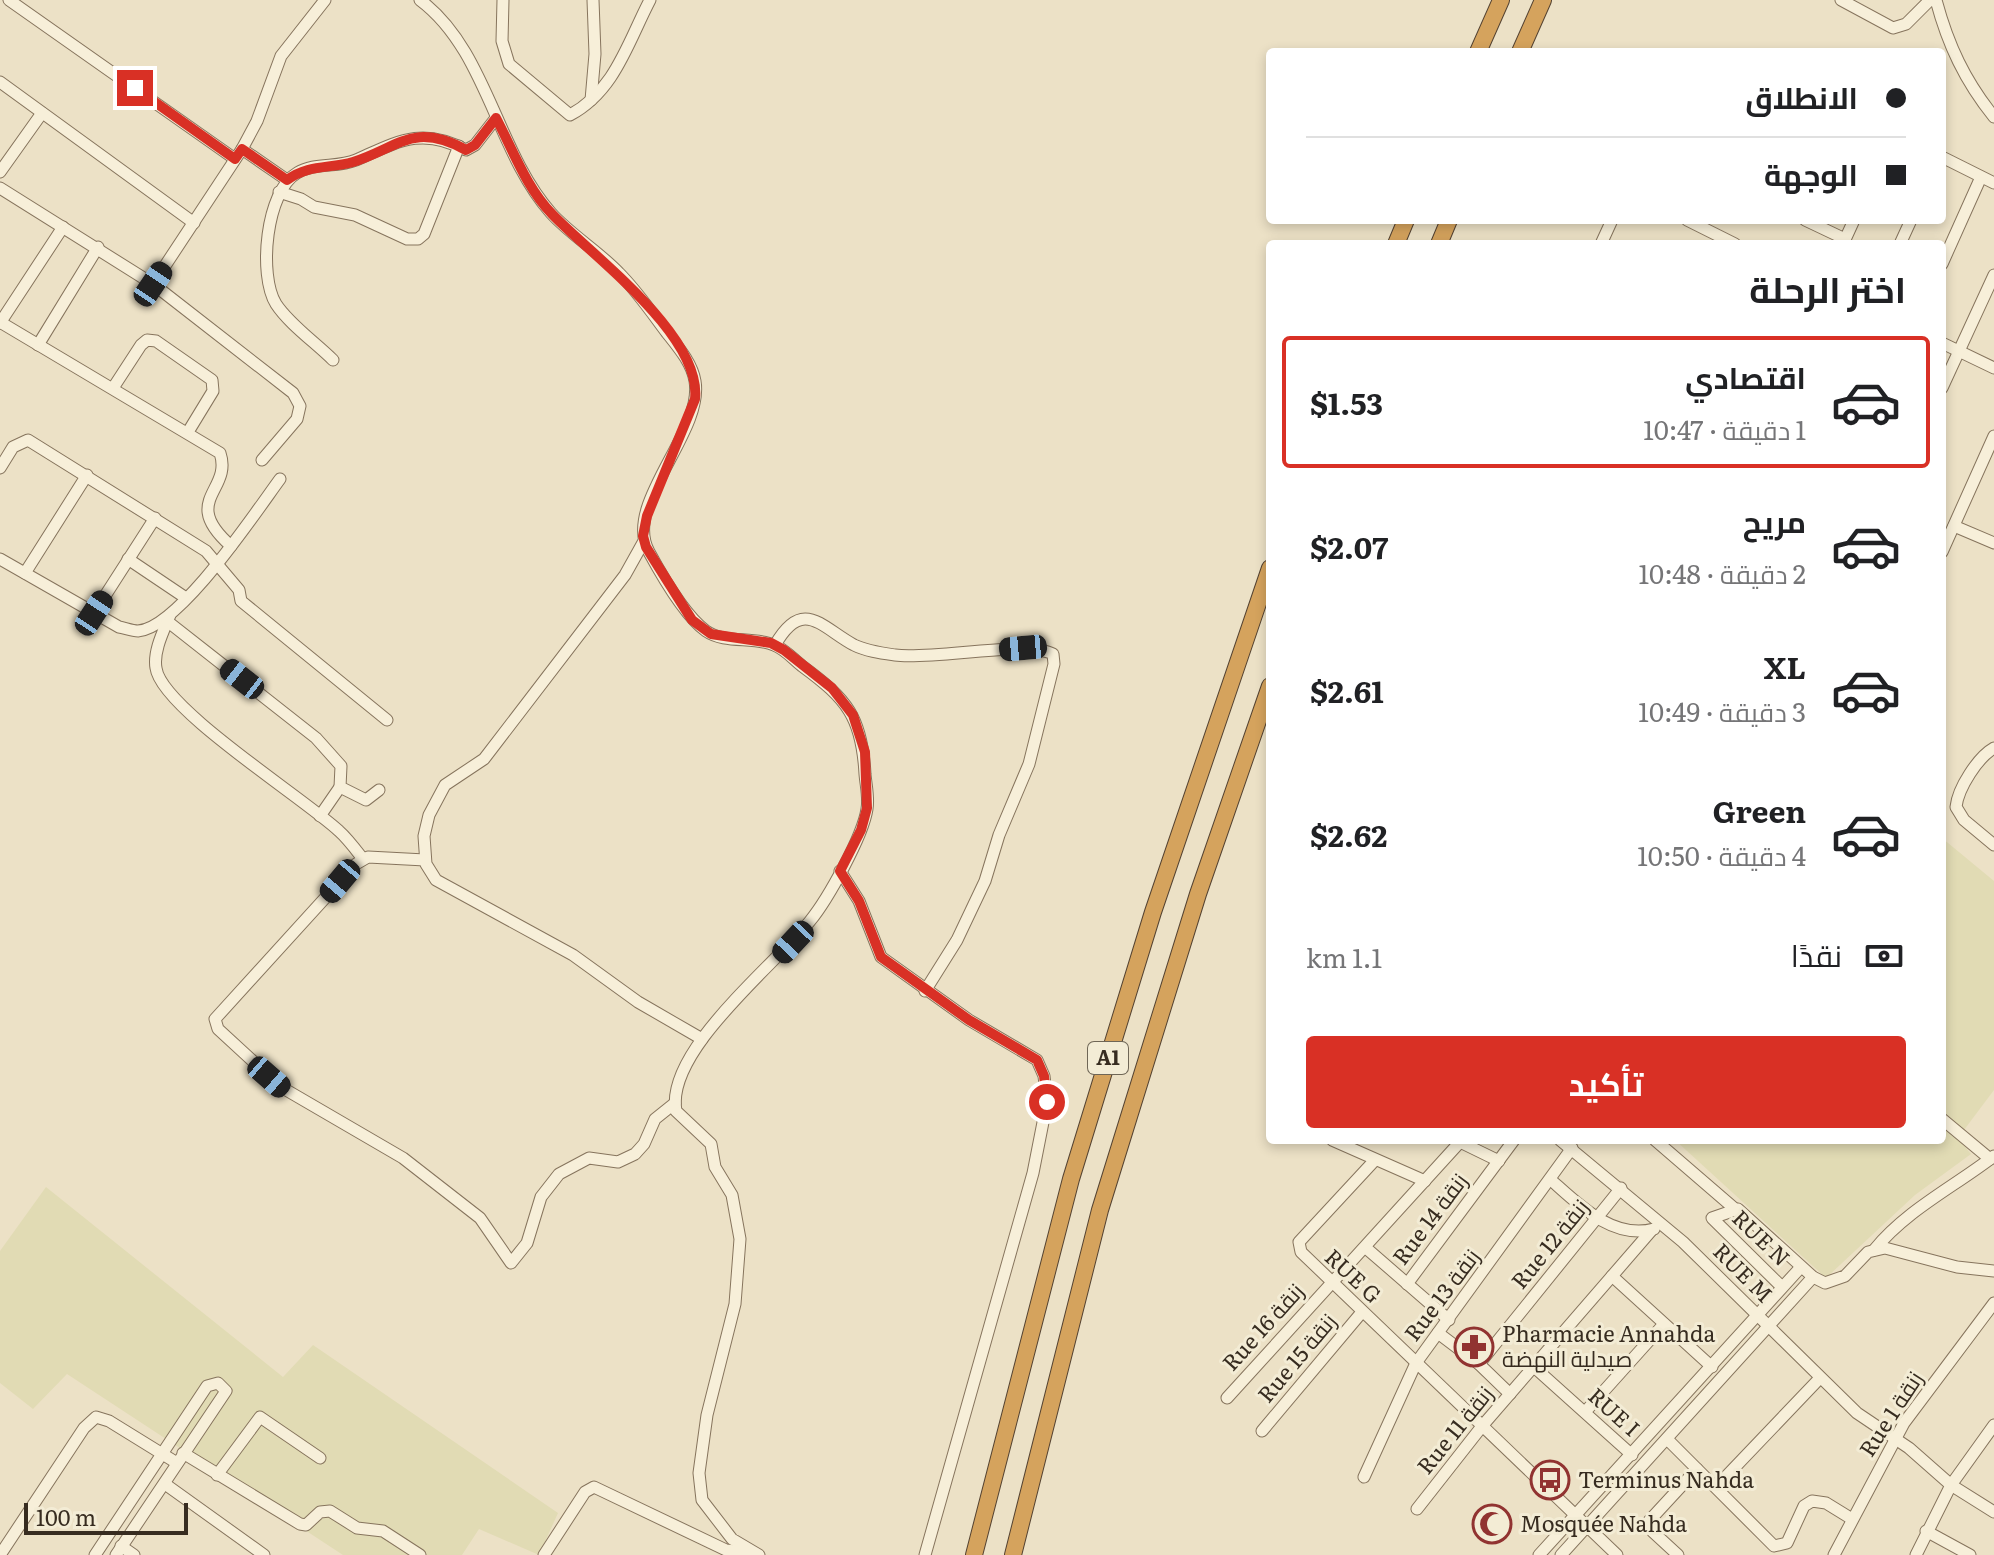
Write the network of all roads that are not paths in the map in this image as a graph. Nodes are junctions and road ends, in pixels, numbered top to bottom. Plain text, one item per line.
1 (9, 0) edge
2 (325, 0) edge
3 (420, 0) edge
4 (438, 0) edge
5 (503, 0) edge
6 (593, 0) edge
7 (650, 0) edge
8 (1501, 0) edge
9 (1543, 0) edge
10 (1841, 0) edge
11 (1933, 0) edge
12 (443, 18) junction
13 (1480, 48) edge
14 (1522, 48) edge
15 (0, 82) edge
16 (591, 100) junction
17 (42, 113) junction
18 (1994, 117) edge
19 (496, 118) junction
20 (459, 146) junction
21 (238, 154) junction
22 (1946, 159) edge
23 (2, 164) edge
24 (1981, 177) junction
25 (287, 180) junction
26 (1994, 183) edge
27 (0, 188) edge
28 (279, 192) junction
29 (194, 223) junction
30 (1700, 224) edge
31 (1812, 224) edge
32 (63, 227) junction
33 (1728, 240) edge
34 (1842, 240) edge
35 (98, 247) junction
36 (1946, 255) edge
37 (1994, 275) edge
38 (153, 284) junction
39 (0, 322) edge
40 (38, 345) junction
41 (1946, 345) edge
42 (1959, 351) junction
43 (333, 360) dead end
44 (1994, 368) edge
45 (1946, 379) edge
46 (113, 388) junction
47 (188, 432) junction
48 (1994, 436) edge
49 (262, 460) dead end
50 (0, 468) edge
51 (87, 475) junction
52 (280, 479) dead end
53 (155, 518) junction
54 (1954, 526) junction
55 (644, 541) junction
56 (1946, 542) edge
57 (1994, 543) edge
58 (231, 546) junction
59 (0, 559) edge
60 (128, 559) junction
61 (219, 562) junction
62 (25, 573) junction
63 (1266, 580) edge
64 (186, 598) junction
65 (94, 613) junction
66 (169, 618) junction
67 (775, 645) junction
68 (1266, 698) edge
69 (387, 720) dead end
70 (1994, 748) edge
71 (340, 787) junction
72 (379, 790) dead end
73 (320, 816) junction
74 (1994, 845) edge
75 (363, 859) junction
76 (425, 860) junction
77 (840, 871) junction
78 (925, 991) junction
79 (702, 1039) junction
80 (675, 1103) junction
81 (1946, 1122) edge
82 (1341, 1144) edge
83 (1456, 1144) edge
84 (1464, 1144) edge
85 (1511, 1144) edge
86 (1566, 1144) edge
87 (1660, 1144) edge
88 (1572, 1148) junction
89 (1992, 1158) edge
90 (1375, 1160) junction
91 (1499, 1161) junction
92 (1551, 1180) junction
93 (1425, 1181) junction
94 (1621, 1188) junction
95 (1740, 1211) junction
96 (1595, 1220) junction
97 (1656, 1227) junction
98 (1366, 1248) junction
99 (1874, 1250) junction
100 (1801, 1267) junction
101 (1994, 1271) edge
102 (1612, 1276) junction
103 (1813, 1277) junction
104 (1330, 1283) junction
105 (1407, 1284) junction
106 (1782, 1287) junction
107 (1994, 1303) edge
108 (1362, 1312) junction
109 (1757, 1315) junction
110 (1449, 1320) junction
111 (1664, 1324) junction
112 (1768, 1326) junction
113 (1438, 1333) junction
114 (1416, 1363) junction
115 (1479, 1364) junction
116 (1534, 1367) junction
117 (1712, 1367) junction
118 (1820, 1378) junction
119 (1510, 1394) junction
120 (1227, 1398) dead end
121 (196, 1405) junction
122 (1585, 1412) junction
123 (209, 1414) junction
124 (1483, 1425) junction
125 (1994, 1425) edge
126 (1262, 1431) dead end
127 (1667, 1439) junction
128 (1894, 1440) junction
129 (162, 1455) junction
130 (1632, 1455) junction
131 (180, 1458) junction
132 (320, 1458) dead end
133 (1697, 1469) junction
134 (217, 1475) junction
135 (1364, 1477) dead end
136 (165, 1484) junction
137 (1951, 1485) junction
138 (1716, 1487) junction
139 (1417, 1509) dead end
140 (1994, 1512) edge
141 (1575, 1515) junction
142 (1852, 1519) junction
143 (1586, 1526) junction
144 (723, 1530) junction
145 (1926, 1531) junction
146 (703, 1539) junction
147 (119, 1551) edge
148 (757, 1554) edge
149 (0, 1555) edge
150 (95, 1555) edge
151 (134, 1555) edge
152 (264, 1555) edge
153 (420, 1555) edge
154 (544, 1555) edge
155 (925, 1555) edge
156 (974, 1555) edge
157 (1013, 1555) edge
158 (1539, 1555) edge
159 (1561, 1555) edge
160 (1617, 1555) edge
161 (1678, 1555) edge
162 (1834, 1555) edge
163 (1916, 1555) edge
164 (1970, 1555) edge

1 - 21 street
2 - 21 street
3 - 12 street
4 - 12 street
5 - 16 street
6 - 16 street
7 - 16 street
8 - 13 highway
9 - 14 highway
10 - 11 street
11 - 18 street
12 - 19 street
15 - 17 street
17 - 23 street
17 - 29 street
19 - 20 street
19 - 55 street
20 - 25 street
20 - 28 street
21 - 25 street
21 - 29 street
22 - 24 street
24 - 26 street
24 - 36 street
25 - 28 street
27 - 32 street
28 - 43 street
29 - 38 street
30 - 33 street
31 - 34 street
32 - 35 street
32 - 39 street
35 - 38 street
35 - 40 street
37 - 42 street
38 - 49 street
39 - 40 street
40 - 46 street
41 - 42 street
42 - 44 street
42 - 45 street
46 - 47 street
46 - 47 street
47 - 58 street
48 - 54 street
50 - 51 street
51 - 53 street
51 - 62 street
52 - 58 street
53 - 60 street
53 - 61 street
54 - 56 street
54 - 57 street
55 - 67 street
55 - 76 street
58 - 61 street
59 - 62 street
60 - 64 street
60 - 65 street
61 - 64 street
61 - 69 street
62 - 65 street
63 - 156 highway, A1
64 - 66 street
65 - 66 street
66 - 71 street
66 - 73 street
67 - 77 street
67 - 78 street
68 - 157 highway, A1
70 - 74 street
71 - 72 street
71 - 73 street
73 - 75 street
75 - 76 street
75 - 80 street
76 - 79 street
77 - 78 street
77 - 79 street
78 - 155 street
79 - 80 street
80 - 144 street
81 - 89 street
82 - 90 street
83 - 93 street, Rue 16 زنقة
84 - 91 street
85 - 91 street, Rue 14 زنقة
86 - 88 street, RUE M
87 - 95 street
88 - 92 street, Rue 13 زنقة
88 - 94 street, RUE M
89 - 99 street
90 - 93 street
90 - 104 street, RUE G
91 - 105 street, Rue 14 زنقة
92 - 96 street
92 - 110 street, Rue 13 زنقة
93 - 98 street, Rue 16 زنقة
94 - 96 street, Rue 12 زنقة
94 - 97 street, RUE M
95 - 100 street
95 - 106 street, RUE N
96 - 97 street
96 - 115 street, Rue 12 زنقة
97 - 102 street, Rue 11 زنقة
97 - 109 street, RUE M
98 - 104 street, Rue 16 زنقة
98 - 105 street
99 - 101 street
99 - 103 street
100 - 103 street
100 - 106 street
102 - 111 street
102 - 116 street, Rue 11 زنقة
103 - 112 street
104 - 108 street, RUE G
104 - 120 street, Rue 16 زنقة
105 - 110 street
106 - 109 street
107 - 128 street, Rue 1 زنقة
108 - 114 street, RUE G
108 - 126 street, Rue 15 زنقة
109 - 112 street, RUE M
109 - 117 street
110 - 113 street, Rue 13 زنقة
111 - 117 street
111 - 122 street
112 - 118 street, RUE M
112 - 127 street
113 - 114 street, Rue 13 زنقة
113 - 115 street
114 - 124 street, RUE G
114 - 135 street, Rue 13 زنقة
115 - 119 street
116 - 119 street, Rue 11 زنقة
116 - 122 street, RUE I
117 - 130 street
118 - 128 street, RUE M
118 - 138 street
119 - 124 street, Rue 11 زنقة
121 - 123 street
121 - 123 street
121 - 129 street
122 - 130 street, RUE I
123 - 131 street
124 - 139 street, Rue 11 زنقة
124 - 141 street, RUE G
125 - 137 street
127 - 133 street
127 - 143 street
128 - 137 street, RUE M
128 - 142 street, Rue 1 زنقة
129 - 131 street
129 - 149 street
129 - 150 street
130 - 141 street
131 - 134 street
131 - 136 street
132 - 134 street
133 - 138 street
133 - 161 street
134 - 153 street
136 - 147 street
136 - 152 street
137 - 140 street, RUE M
137 - 145 street
138 - 142 street
141 - 143 street, RUE G
141 - 158 street
142 - 162 street, Rue 1 زنقة
143 - 159 street
143 - 160 street, RUE G
144 - 146 street
144 - 148 street
145 - 163 street
145 - 164 street
146 - 148 street
146 - 154 street
147 - 151 street

